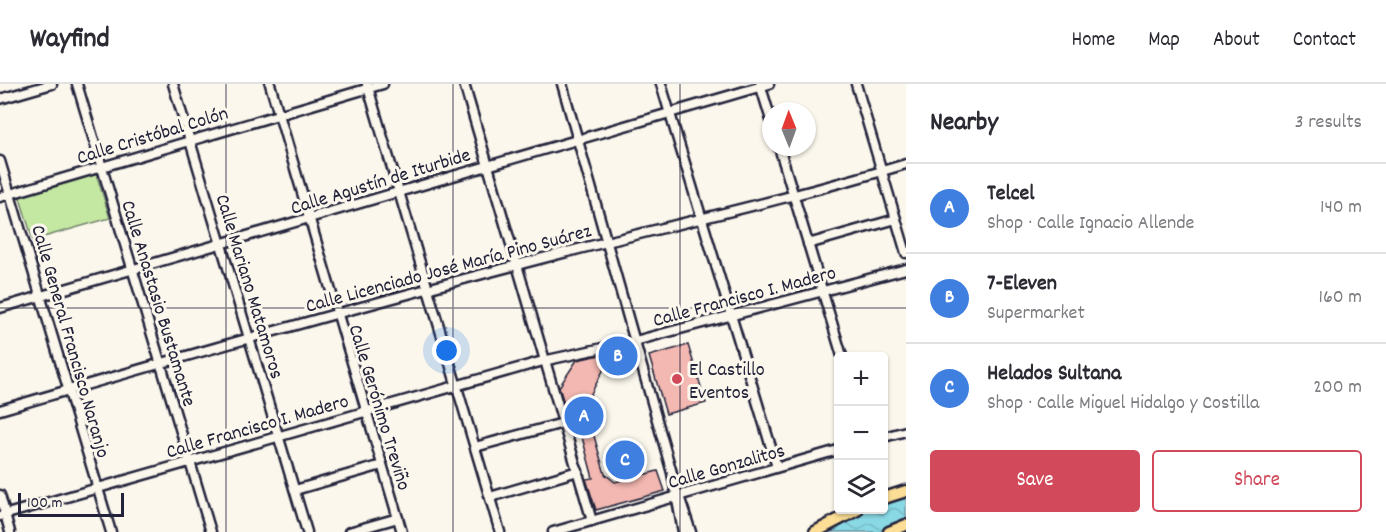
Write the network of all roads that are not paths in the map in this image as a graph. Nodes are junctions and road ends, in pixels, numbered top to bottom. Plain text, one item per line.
1 (52, 84) edge
2 (77, 84) edge
3 (173, 84) edge
4 (270, 84) edge
5 (383, 84) edge
6 (464, 84) edge
7 (561, 84) edge
8 (662, 84) edge
9 (856, 84) edge
10 (763, 85) edge
11 (368, 86) edge
12 (0, 99) edge
13 (767, 102) edge
14 (670, 113) junction
15 (279, 114) junction
16 (190, 140) junction
17 (578, 141) junction
18 (782, 156) edge
19 (0, 161) edge
20 (906, 164) edge
21 (487, 165) junction
22 (102, 166) junction
23 (882, 171) junction
24 (399, 191) junction
25 (10, 194) junction
26 (0, 196) edge
27 (794, 196) junction
28 (309, 218) junction
29 (704, 219) junction
30 (896, 219) junction
31 (607, 243) junction
32 (222, 244) junction
33 (808, 244) junction
34 (906, 253) edge
35 (516, 265) junction
36 (906, 269) edge
37 (132, 270) junction
38 (428, 289) junction
39 (823, 291) junction
40 (42, 297) junction
41 (0, 308) edge
42 (336, 313) junction
43 (732, 315) junction
44 (249, 338) junction
45 (635, 341) junction
46 (841, 352) edge
47 (543, 361) junction
48 (161, 362) junction
49 (457, 386) junction
50 (70, 389) junction
51 (0, 410) edge
52 (365, 411) junction
53 (563, 423) junction
54 (906, 431) edge
55 (279, 436) junction
56 (888, 436) edge
57 (475, 447) junction
58 (834, 451) edge
59 (191, 460) junction
60 (382, 465) junction
61 (777, 467) junction
62 (578, 471) junction
63 (98, 487) junction
64 (295, 490) junction
65 (906, 492) edge
66 (0, 495) edge
67 (677, 495) junction
68 (490, 497) junction
69 (888, 497) edge
70 (849, 514) edge
71 (3, 515) edge
72 (398, 518) junction
73 (592, 521) junction
74 (906, 525) edge
75 (10, 532) edge
76 (111, 532) edge
77 (211, 532) edge
78 (307, 532) edge
79 (349, 532) edge
80 (402, 532) edge
81 (500, 532) edge
82 (553, 532) edge
83 (683, 532) edge
84 (691, 532) edge
85 (815, 532) edge
86 (889, 532) edge

1 - 12 street
2 - 22 street, Calle Anastasio Bustamante
3 - 16 street, Calle Mariano Matamoros
4 - 15 street, Calle Gerónimo Treviño
5 - 11 street, Calle Cristóbal Colón
6 - 21 street
7 - 17 street
8 - 14 street
9 - 23 street
10 - 13 street
10 - 14 street, Calle Agustín de Iturbide
11 - 15 street, Calle Cristóbal Colón
11 - 24 street
14 - 17 street, Calle Agustín de Iturbide
14 - 29 street
15 - 16 street, Calle Cristóbal Colón
15 - 28 street, Calle Gerónimo Treviño
16 - 22 street, Calle Cristóbal Colón
16 - 32 street, Calle Mariano Matamoros
17 - 21 street, Calle Agustín de Iturbide
17 - 31 street
18 - 27 street
19 - 25 street, Calle General Francisco Naranjo
20 - 23 street, Calle Licenciado José María Pino Suárez
21 - 24 street, Calle Agustín de Iturbide
21 - 35 street
22 - 25 street, Calle Cristóbal Colón
22 - 37 street, Calle Anastasio Bustamante
23 - 27 street, Calle Licenciado José María Pino Suárez
23 - 30 street
24 - 28 street, Calle Agustín de Iturbide
24 - 38 street
25 - 26 street, Calle Cristóbal Colón
25 - 40 street, Calle General Francisco Naranjo
27 - 29 street, Calle Licenciado José María Pino Suárez
27 - 33 street
28 - 32 street, Calle Agustín de Iturbide
28 - 42 street, Calle Gerónimo Treviño
29 - 31 street, Calle Licenciado José María Pino Suárez
29 - 43 street
30 - 33 street
30 - 34 street
31 - 35 street, Calle Licenciado José María Pino Suárez
31 - 45 street
32 - 37 street, Calle Agustín de Iturbide
32 - 44 street, Calle Mariano Matamoros
33 - 39 street
35 - 38 street, Calle Licenciado José María Pino Suárez
35 - 47 street
36 - 39 street, Calle Francisco I. Madero
37 - 40 street, Calle Agustín de Iturbide
37 - 48 street, Calle Anastasio Bustamante
38 - 42 street, Calle Licenciado José María Pino Suárez
38 - 49 street
39 - 43 street, Calle Francisco I. Madero
39 - 46 street
40 - 41 street, Calle Agustín de Iturbide
40 - 50 street, Calle General Francisco Naranjo
42 - 44 street, Calle Licenciado José María Pino Suárez
42 - 52 street, Calle Gerónimo Treviño
43 - 45 street, Calle Francisco I. Madero
43 - 61 street
44 - 48 street, Calle Licenciado José María Pino Suárez
44 - 55 street, Calle Mariano Matamoros
45 - 47 street, Calle Francisco I. Madero
45 - 67 street
47 - 49 street, Calle Francisco I. Madero
47 - 53 street
48 - 50 street, Calle Licenciado José María Pino Suárez
48 - 59 street, Calle Anastasio Bustamante
49 - 52 street, Calle Francisco I. Madero
49 - 57 street
50 - 51 street, Calle Licenciado José María Pino Suárez
50 - 63 street, Calle General Francisco Naranjo
52 - 55 street, Calle Francisco I. Madero
52 - 60 street, Calle Gerónimo Treviño
53 - 57 street
53 - 62 street
54 - 56 street
55 - 59 street, Calle Francisco I. Madero
55 - 64 street, Calle Mariano Matamoros
57 - 68 street
58 - 61 street, Calle Gonzalitos
59 - 63 street, Calle Francisco I. Madero
59 - 77 street, Calle Anastasio Bustamante
60 - 64 street
60 - 72 street, Calle Gerónimo Treviño
61 - 67 street, Calle Gonzalitos
62 - 68 street
62 - 73 street
63 - 71 street, Calle Francisco I. Madero
63 - 76 street, Calle General Francisco Naranjo
64 - 78 street, Calle Mariano Matamoros
65 - 69 main road
66 - 71 street
67 - 73 street, Calle Gonzalitos
67 - 83 street
67 - 84 street
68 - 81 street
70 - 85 main road
71 - 75 street
72 - 79 street
72 - 80 street, Calle Gerónimo Treviño
73 - 82 street, Calle Gonzalitos
74 - 86 main road

